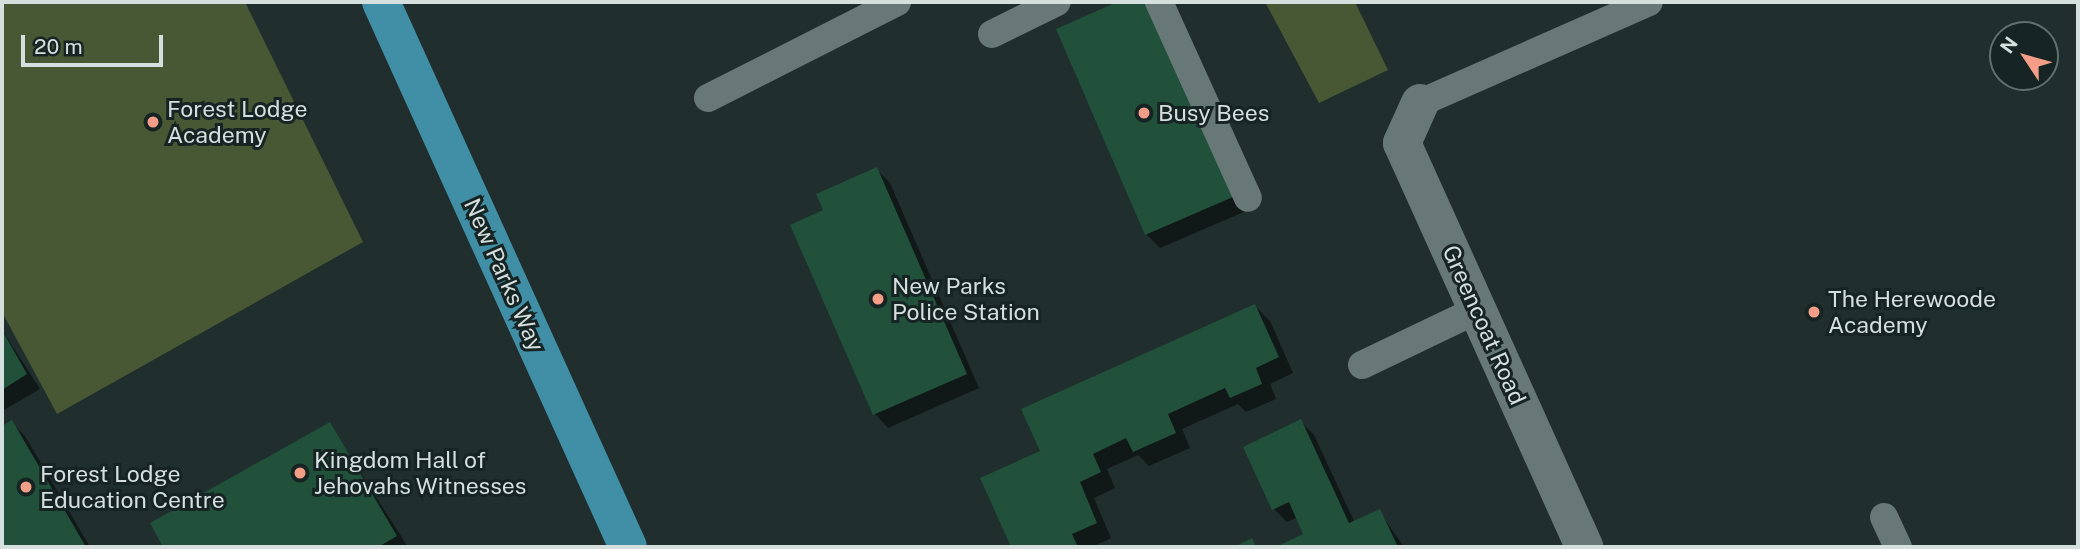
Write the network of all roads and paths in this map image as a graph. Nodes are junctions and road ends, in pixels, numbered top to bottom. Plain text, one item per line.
1 (381, 2) edge
2 (897, 2) edge
3 (1057, 2) edge
4 (1159, 2) edge
5 (1648, 2) edge
6 (992, 34) dead end
7 (708, 98) dead end
8 (1420, 103) joint
9 (1248, 198) dead end
10 (1477, 310) junction
11 (1362, 365) dead end
12 (1884, 517) dead end
13 (628, 547) edge
14 (1584, 547) edge
15 (1898, 547) edge

1 - 13 highway, New Parks Way
2 - 7 lane
3 - 6 lane
4 - 9 lane
5 - 8 lane
8 - 10 street, Greencoat Road
10 - 11 lane
10 - 14 street, Greencoat Road
12 - 15 lane

